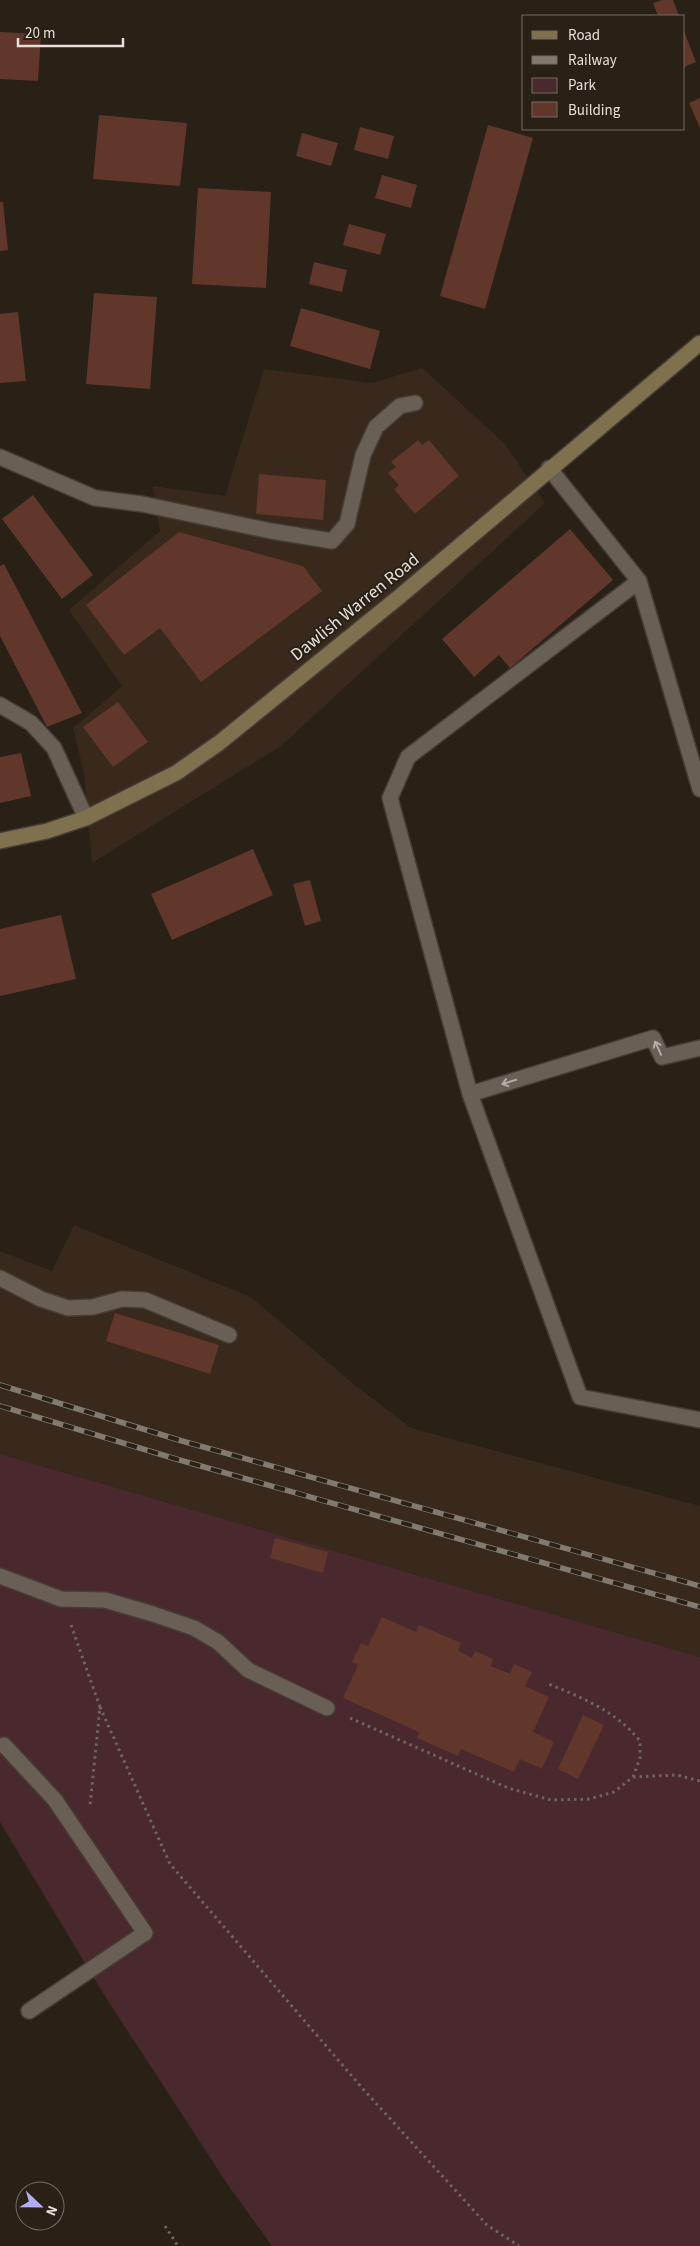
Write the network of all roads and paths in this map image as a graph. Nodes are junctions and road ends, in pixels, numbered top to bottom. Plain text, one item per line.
1 (700, 343) edge
2 (415, 403) dead end
3 (0, 457) edge
4 (549, 468) junction
5 (639, 581) junction
6 (0, 705) edge
7 (700, 789) edge
8 (86, 818) junction
9 (0, 841) edge
10 (700, 1048) edge
11 (470, 1094) junction
12 (0, 1278) edge
13 (229, 1335) dead end
14 (700, 1420) edge
15 (0, 1576) edge
16 (62, 1599) junction
17 (546, 1683) dead end
18 (100, 1707) junction
19 (327, 1708) joint
20 (4, 1745) dead end
21 (633, 1777) junction
22 (700, 1781) edge
23 (93, 1815) dead end
24 (29, 2012) dead end
25 (165, 2226) dead end
26 (178, 2246) edge
27 (519, 2246) edge

1 - 4 street, Dawlish Warren Road
2 - 3 street
4 - 5 street
4 - 8 street, Dawlish Warren Road
5 - 7 street
5 - 11 street
6 - 8 street
8 - 9 street, Dawlish Warren Road
10 -> 11 street
11 - 14 street
12 - 13 street
15 - 16 street
16 - 18 path
16 - 19 street
17 - 21 path
18 - 23 path
18 - 27 path
19 - 21 path
20 - 24 street
21 - 22 path
25 - 26 path

